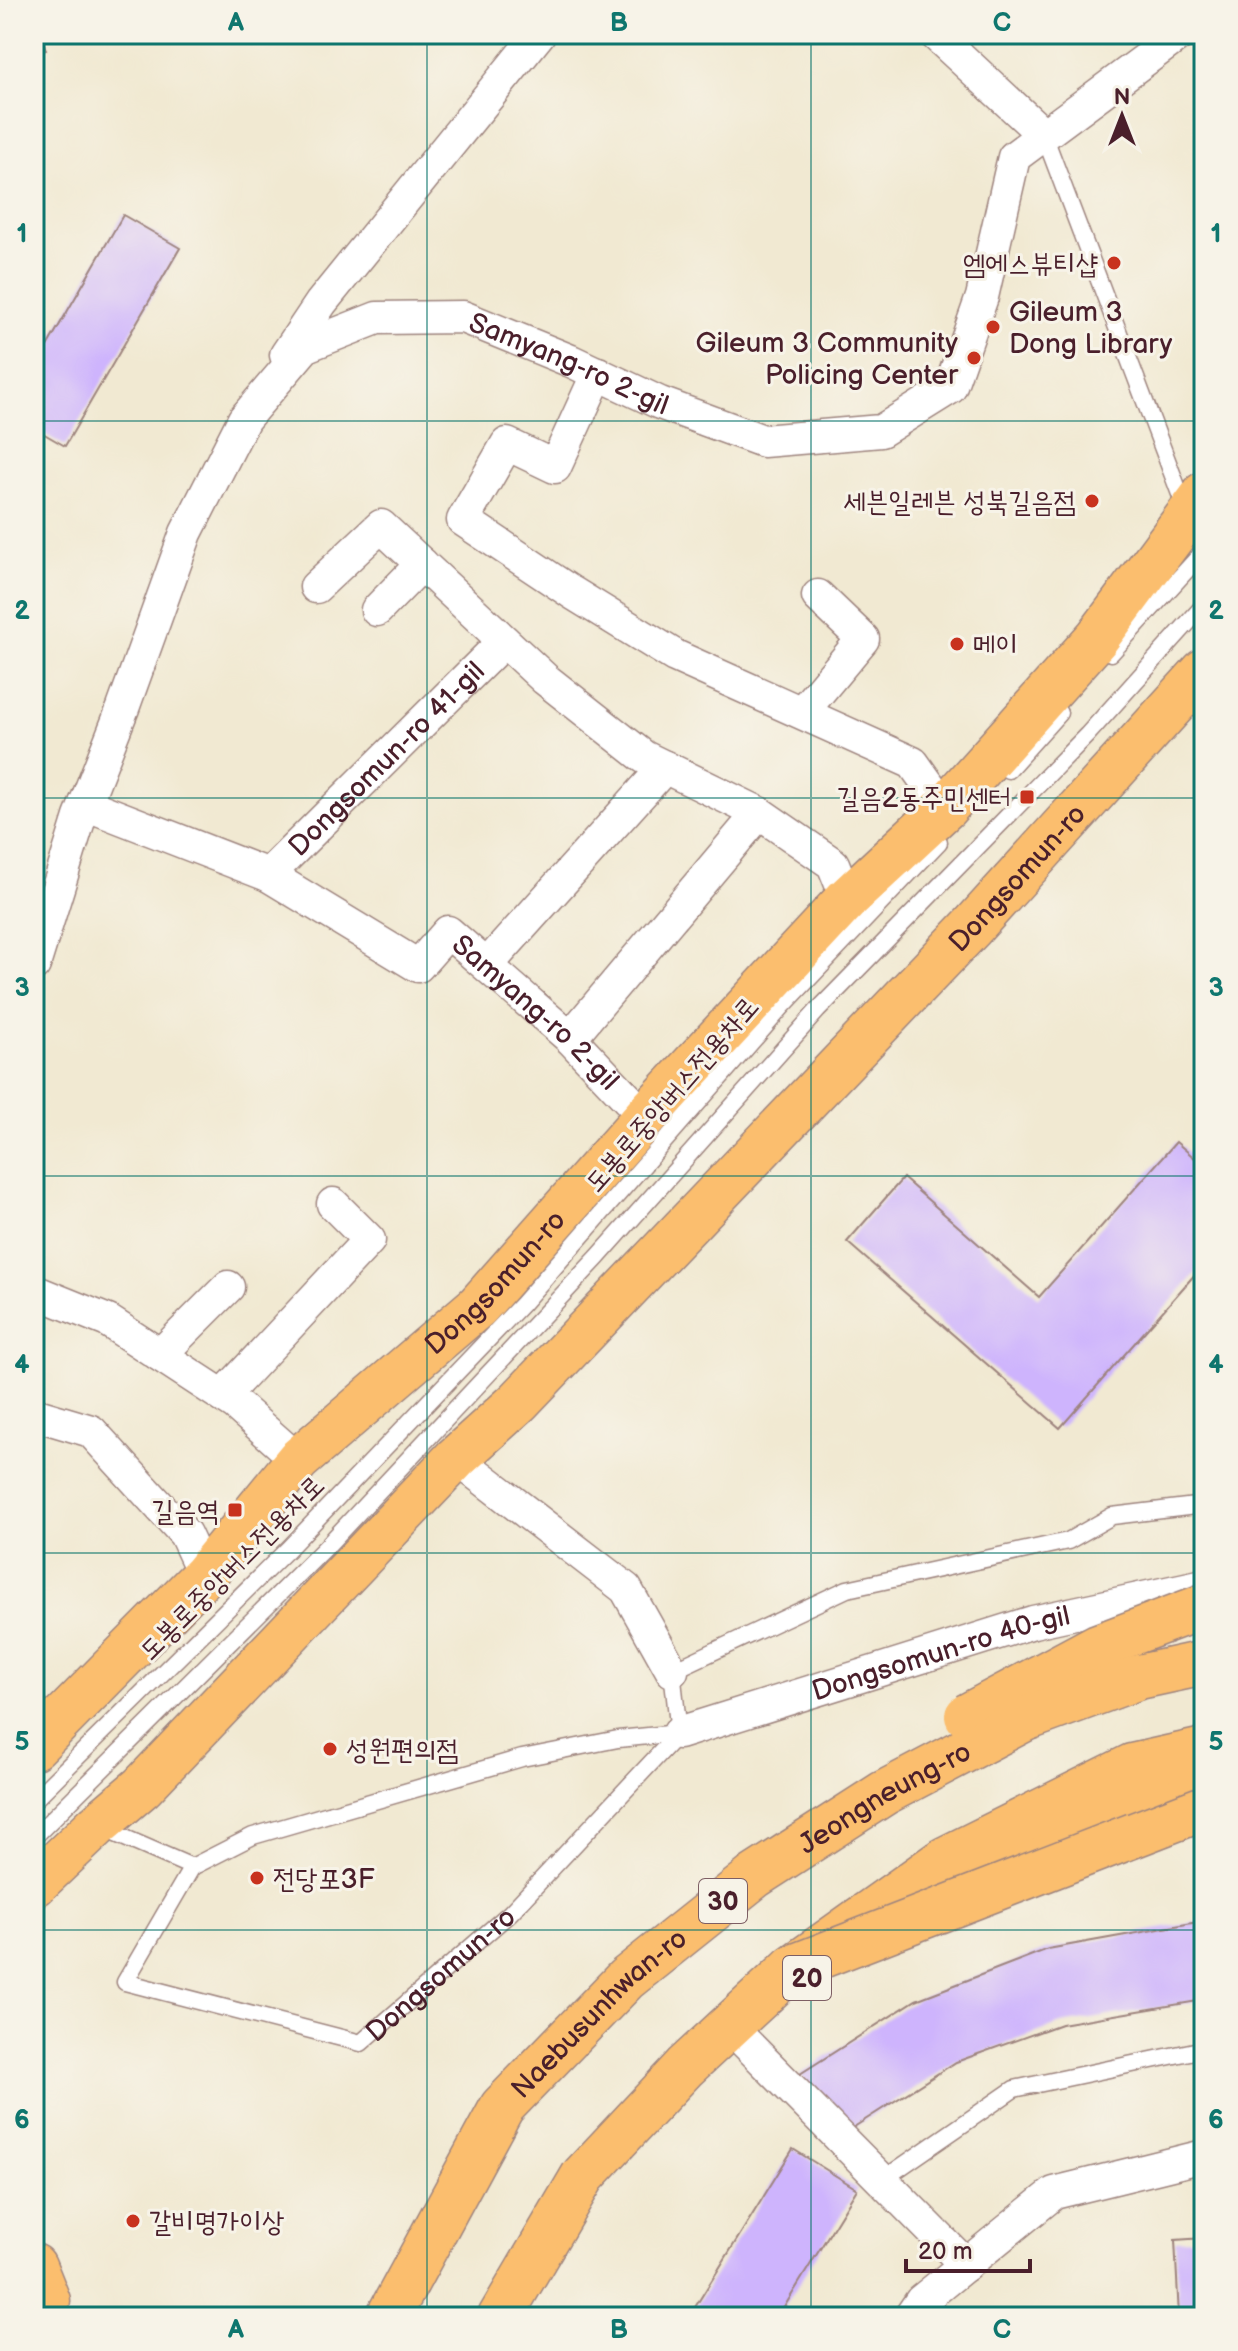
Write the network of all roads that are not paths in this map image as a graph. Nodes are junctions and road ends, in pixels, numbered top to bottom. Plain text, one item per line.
1 (539, 34) edge
2 (935, 34) edge
3 (1180, 34) edge
4 (1044, 135) junction
5 (598, 373) junction
6 (244, 419) junction
7 (1199, 520) edge
8 (422, 564) junction
9 (316, 587) dead end
10 (818, 596) dead end
11 (1204, 605) edge
12 (377, 610) dead end
13 (504, 641) junction
14 (1104, 661) dead end
15 (1204, 671) edge
16 (1066, 705) dead end
17 (803, 711) junction
18 (665, 767) junction
19 (996, 783) dead end
20 (85, 804) junction
21 (759, 813) junction
22 (949, 818) junction
23 (268, 875) junction
24 (847, 899) junction
25 (34, 965) edge
26 (487, 965) junction
27 (570, 1038) junction
28 (645, 1117) junction
29 (333, 1204) dead end
30 (228, 1287) dead end
31 (34, 1291) edge
32 (160, 1355) junction
33 (223, 1396) junction
34 (34, 1414) edge
35 (456, 1458) junction
36 (298, 1460) junction
37 (1204, 1505) edge
38 (204, 1575) junction
39 (1204, 1585) edge
40 (1204, 1606) edge
41 (1204, 1663) edge
42 (672, 1671) junction
43 (1204, 1672) edge
44 (679, 1733) junction
45 (34, 1747) edge
46 (1204, 1750) edge
47 (1204, 1773) edge
48 (34, 1800) edge
49 (1204, 1808) edge
50 (96, 1826) junction
51 (827, 1830) junction
52 (34, 1837) edge
53 (192, 1867) junction
54 (35, 1885) edge
55 (793, 1967) junction
56 (737, 2034) junction
57 (1204, 2049) edge
58 (1204, 2156) edge
59 (882, 2180) junction
60 (966, 2265) junction
61 (388, 2317) edge
62 (400, 2317) edge
63 (500, 2317) edge
64 (516, 2317) edge
65 (910, 2317) edge

1 - 6 street
2 - 4 street
3 - 4 street
4 - 5 street, Samyang-ro 2-gil
4 - 7 lane
5 - 6 street, Samyang-ro 2-gil
5 - 17 street
6 - 20 street, Samyang-ro 2-gil
7 - 14 lane
7 - 22 main road, Dongsomun-ro
8 - 9 street, Dongsomun-ro 41-gil
8 - 12 street
8 - 13 street, Dongsomun-ro 41-gil
10 - 17 street
11 - 52 lane, 도봉로중앙버스전용차로
13 - 18 street, Dongsomun-ro 41-gil
13 - 23 street, Dongsomun-ro 41-gil
15 - 35 main road, Dongsomun-ro
16 - 19 lane
17 - 22 street
18 - 21 street, Dongsomun-ro 41-gil
18 - 26 street
20 - 23 street, Samyang-ro 2-gil
20 - 25 street, Samyang-ro 2-gil
21 - 24 street, Dongsomun-ro 41-gil
21 - 27 street
22 - 24 main road, Dongsomun-ro
22 - 48 lane, 도봉로중앙버스전용차로
23 - 26 street, Samyang-ro 2-gil
24 - 28 main road, Dongsomun-ro
26 - 27 street, Samyang-ro 2-gil
27 - 28 street, Samyang-ro 2-gil
28 - 36 main road, Dongsomun-ro
29 - 33 street
30 - 32 street
31 - 32 street
32 - 33 street
33 - 36 street
34 - 38 street
35 - 42 street
35 - 50 main road, Dongsomun-ro
36 - 38 main road, Dongsomun-ro
37 - 42 lane
38 - 45 main road, Dongsomun-ro
39 - 44 street, Dongsomun-ro 40-gil
40 - 51 main road, 30, bridge
41 - 51 main road, Naebusunhwan-ro / 30, bridge
42 - 44 lane
43 - 62 main road, Jeongneung-ro
44 - 53 lane, Dongsomun-ro 40-gil
44 - 53 lane, Dongsomun-ro
46 - 55 main road, bridge
47 - 56 main road, 20
49 - 55 main road, bridge
50 - 53 lane
50 - 54 main road, Dongsomun-ro
51 - 61 main road, Naebusunhwan-ro / 30, bridge
55 - 63 main road
56 - 59 street
56 - 64 main road, 20
57 - 59 lane
58 - 60 street
59 - 60 street
60 - 65 street

